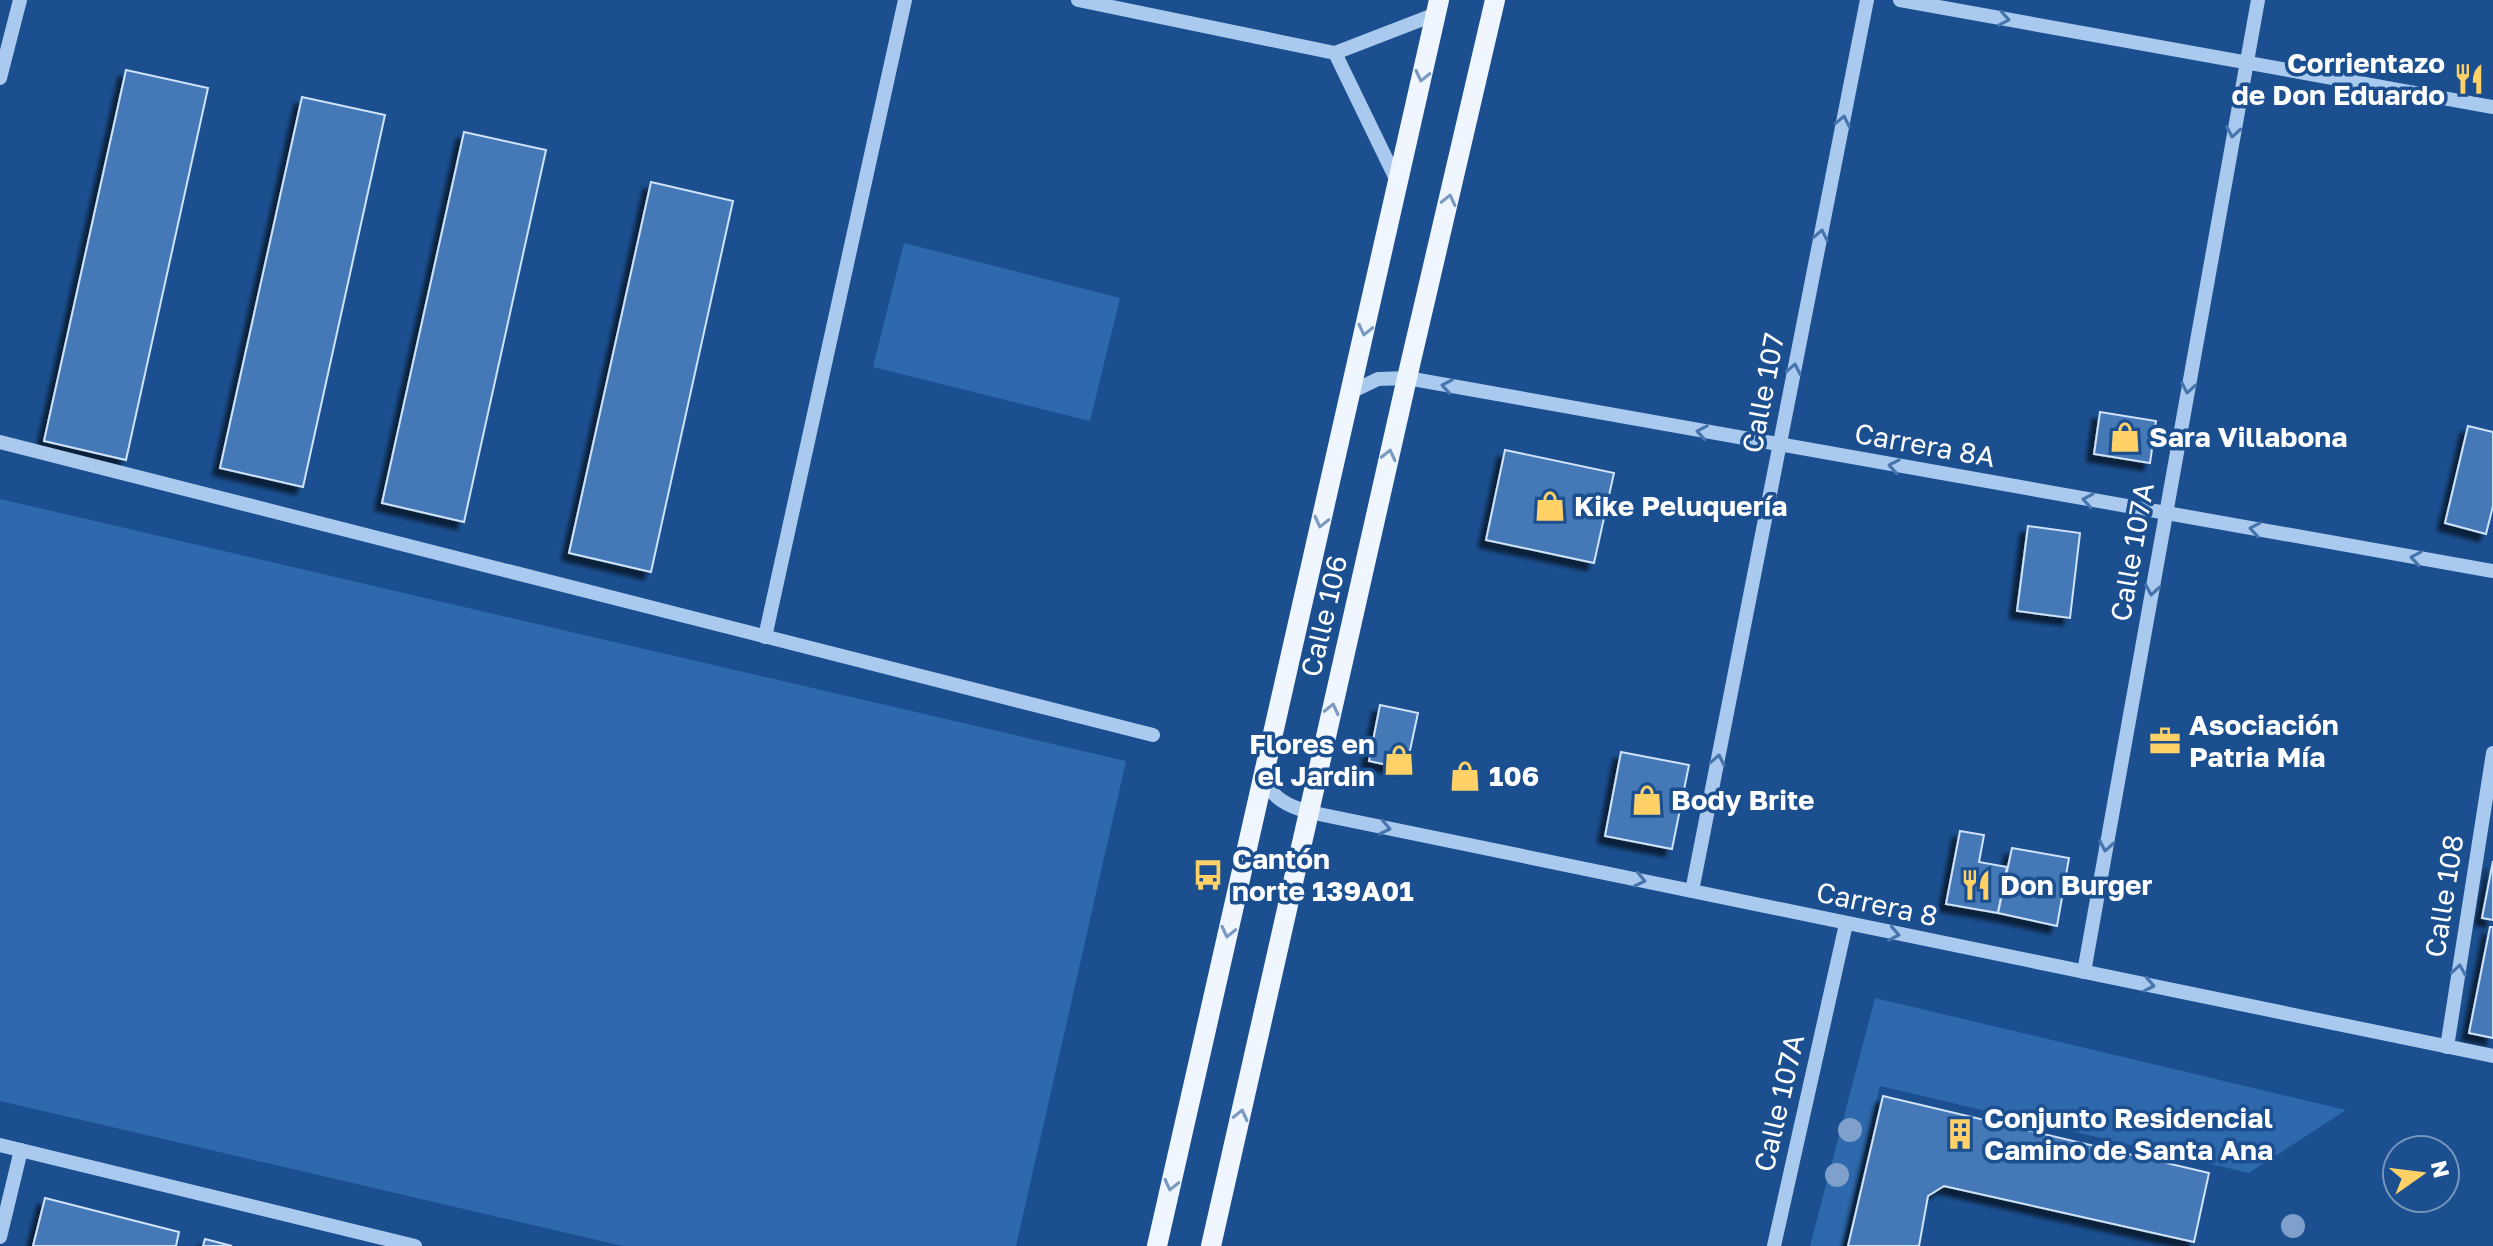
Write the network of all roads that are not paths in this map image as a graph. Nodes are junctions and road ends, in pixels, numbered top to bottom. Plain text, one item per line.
1 (20, 0) edge
2 (905, 0) edge
3 (1078, 0) edge
4 (1495, 0) edge
5 (1867, 0) edge
6 (1900, 0) edge
7 (2258, 0) edge
8 (1438, 7) edge
9 (1335, 53) junction
10 (2246, 62) junction
11 (0, 78) edge
12 (2493, 107) edge
13 (1398, 183) junction
14 (1407, 378) junction
15 (1351, 392) junction
16 (0, 442) edge
17 (1779, 445) junction
18 (2165, 513) junction
19 (2493, 571) edge
20 (765, 637) junction
21 (1153, 735) dead end
22 (2493, 753) edge
23 (1263, 780) junction
24 (1309, 812) junction
25 (1692, 891) junction
26 (1846, 924) junction
27 (2084, 972) junction
28 (2447, 1047) junction
29 (2493, 1056) edge
30 (0, 1145) edge
31 (21, 1150) junction
32 (0, 1237) edge
33 (415, 1246) edge
34 (1157, 1246) edge
35 (1211, 1246) edge
36 (1774, 1246) edge

1 - 11 street
2 - 20 street
3 - 9 street
14 -> 4 main road, Calle 106
17 -> 5 street, Calle 107
6 -> 10 street
7 - 10 street, Calle 107A
8 - 9 street
8 -> 13 main road, Calle 106
9 - 13 street
10 - 12 street
10 -> 18 street, Calle 107A
13 -> 15 main road, Calle 106
14 - 15 street, Carrera 8A
17 -> 14 street, Carrera 8A
24 -> 14 main road, Calle 106
15 -> 23 main road, Calle 106
16 - 20 street
18 -> 17 street, Carrera 8A
25 -> 17 street, Calle 107
19 -> 18 street, Carrera 8A
18 -> 27 street, Calle 107A
20 - 21 street
28 -> 22 street, Calle 108
23 - 24 street, Carrera 8
23 -> 34 main road, Calle 106
24 -> 25 street, Carrera 8
35 -> 24 main road, Calle 106
25 - 26 street, Carrera 8
26 -> 27 street, Carrera 8
26 - 36 street, Calle 107A
27 -> 28 street, Carrera 8
28 - 29 street, Carrera 8
30 - 31 street
31 - 32 street
31 - 33 street

